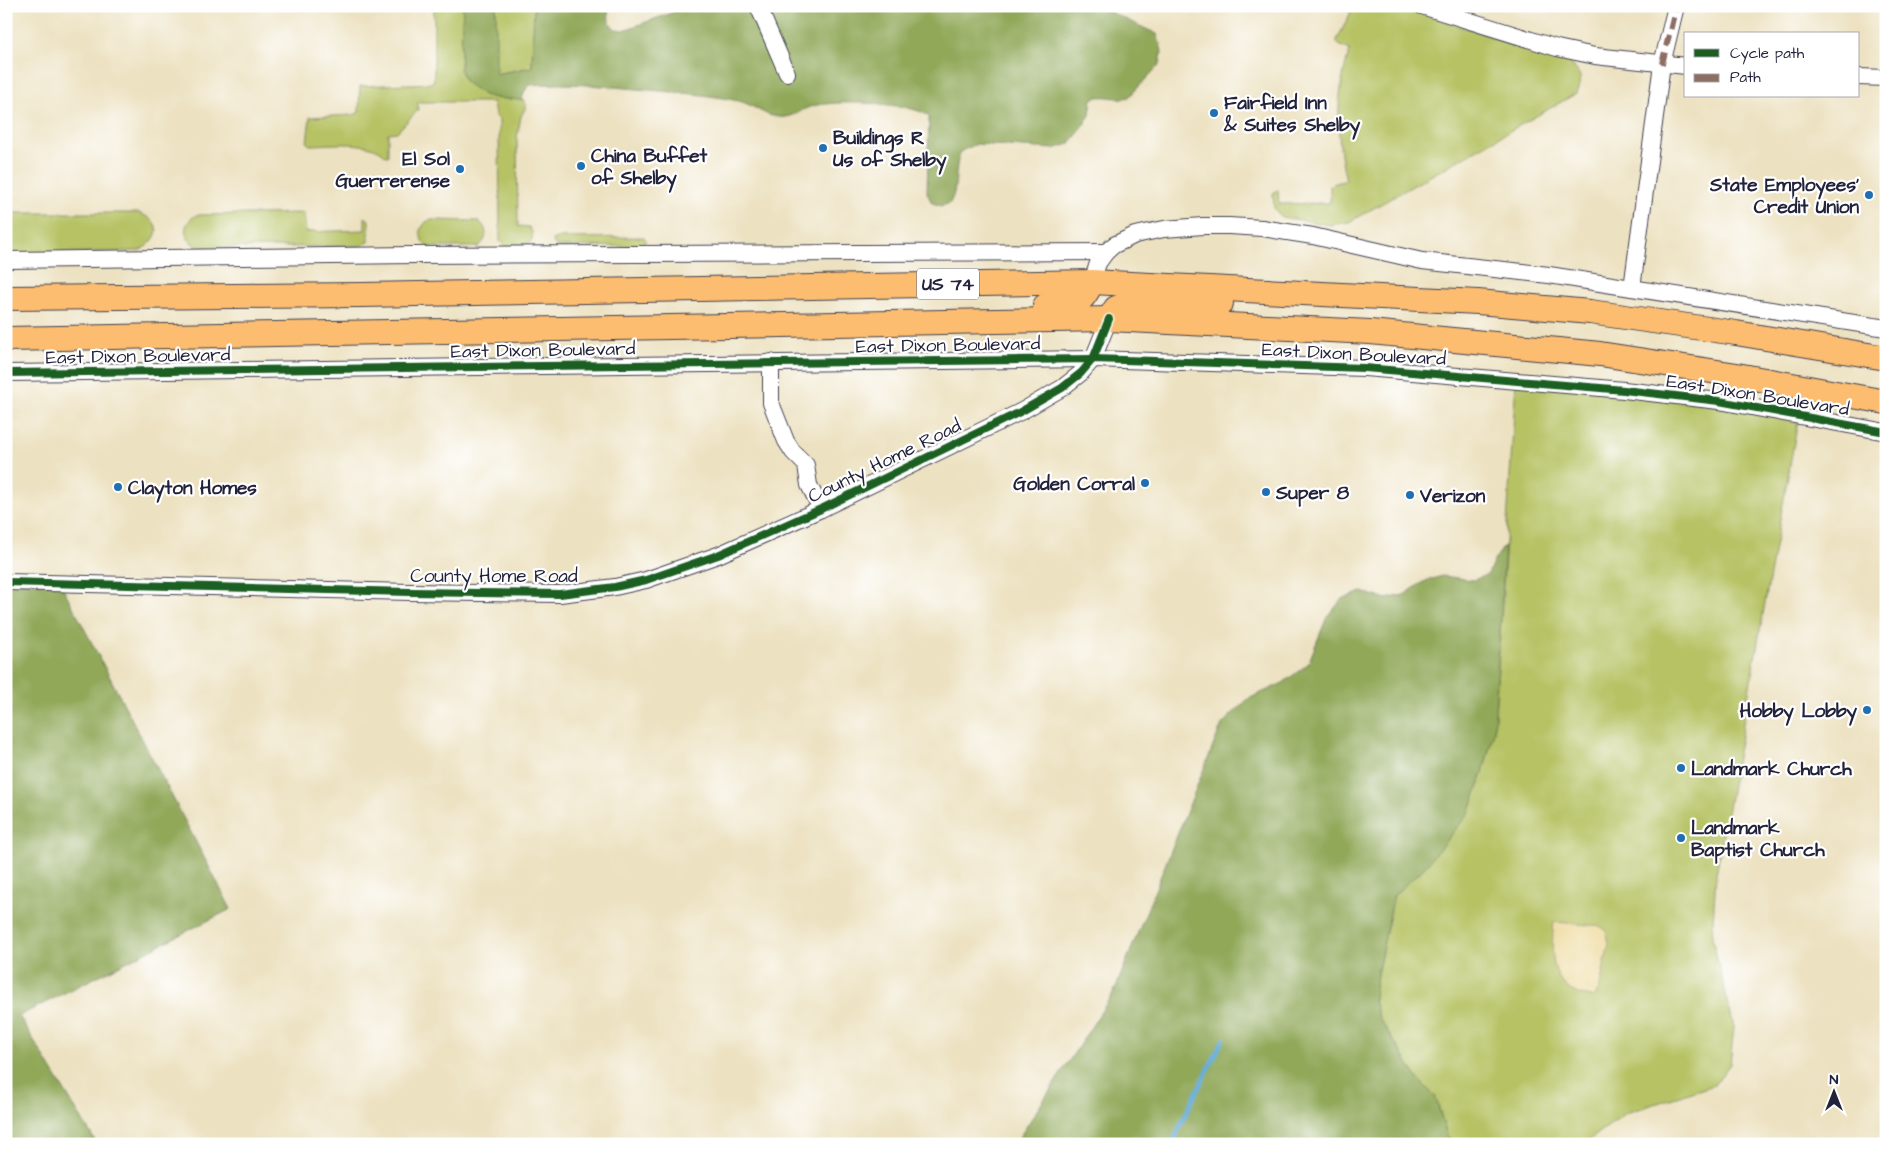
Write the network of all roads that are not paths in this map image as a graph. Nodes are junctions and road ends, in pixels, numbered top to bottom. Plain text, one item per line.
1 (758, 6) edge
2 (1422, 6) edge
3 (1676, 6) edge
4 (1662, 64) junction
5 (1684, 66) edge
6 (787, 73) dead end
7 (1860, 77) edge
8 (1886, 78) edge
9 (1106, 252) junction
10 (6, 260) edge
11 (1092, 282) junction
12 (1632, 288) junction
13 (1324, 293) junction
14 (6, 298) edge
15 (1109, 319) junction
16 (797, 324) junction
17 (1886, 328) edge
18 (6, 338) edge
19 (1093, 358) junction
20 (1886, 358) edge
21 (770, 362) junction
22 (6, 372) edge
23 (1886, 402) edge
24 (1886, 432) edge
25 (821, 509) junction
26 (6, 582) edge

1 - 6 street
2 - 4 street
3 - 4 street
4 - 5 street
4 - 12 street
7 - 8 street
9 - 10 street
9 - 11 street
9 - 12 street
11 - 13 highway, US 74
11 - 14 highway, US 74
11 - 16 highway
12 - 17 street
13 - 15 highway, County Home Road
13 - 20 highway, US 74
15 - 16 highway, East Dixon Boulevard / US 74
15 - 19 street, County Home Road
15 - 23 highway, East Dixon Boulevard / US 74
16 - 18 highway, East Dixon Boulevard / US 74
19 - 21 street, East Dixon Boulevard
19 - 24 street, East Dixon Boulevard
19 - 25 street, County Home Road
21 - 22 street, East Dixon Boulevard
21 - 25 street
25 - 26 street, County Home Road

